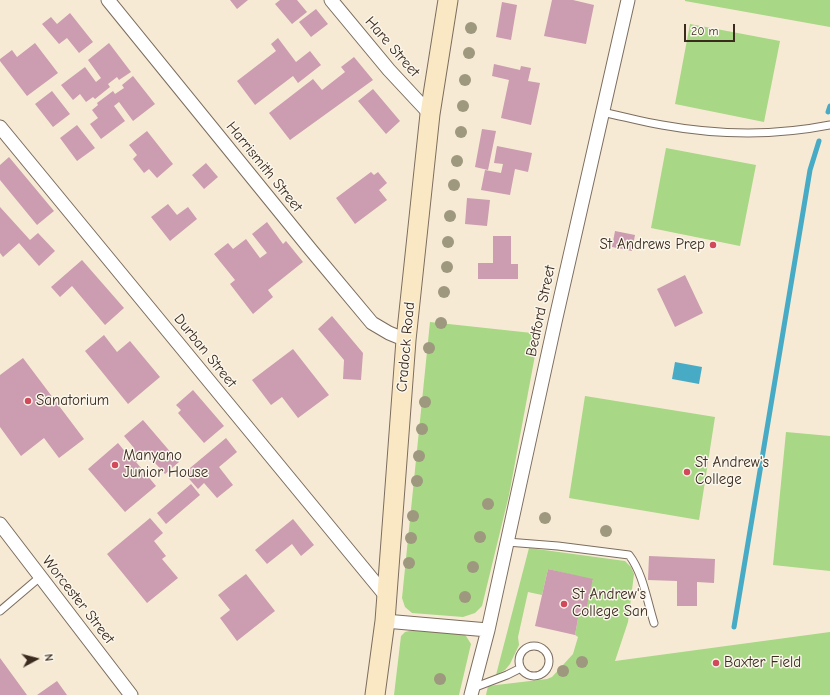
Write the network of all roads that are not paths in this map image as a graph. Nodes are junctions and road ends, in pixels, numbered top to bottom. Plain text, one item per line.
1 (108, 0) edge
2 (331, 0) edge
3 (448, 0) edge
4 (628, 0) edge
5 (602, 112) junction
6 (430, 114) junction
7 (830, 125) edge
8 (0, 127) edge
9 (406, 340) junction
10 (0, 524) edge
11 (507, 542) junction
12 (40, 577) junction
13 (386, 596) junction
14 (0, 611) edge
15 (385, 621) junction
16 (654, 623) dead end
17 (488, 630) junction
18 (520, 668) junction
19 (472, 692) edge
20 (131, 695) edge
21 (375, 695) edge

1 - 9 street, Harrismith Street
2 - 6 street, Hare Street
3 - 6 main road, Cradock Road
4 - 5 street, Bedford Street
5 - 7 lane
5 - 11 street, Bedford Street
6 - 9 main road, Cradock Road
8 - 13 street, Durban Street
9 - 13 main road, Cradock Road
10 - 12 street, Worcester Street
11 - 16 lane
11 - 17 street, Bedford Street
12 - 14 lane
12 - 20 street, Worcester Street
13 - 15 main road, Cradock Road
15 - 17 street
15 - 21 main road, Cradock Road
17 - 19 street, Bedford Street
18 - 18 lane
18 - 19 lane

